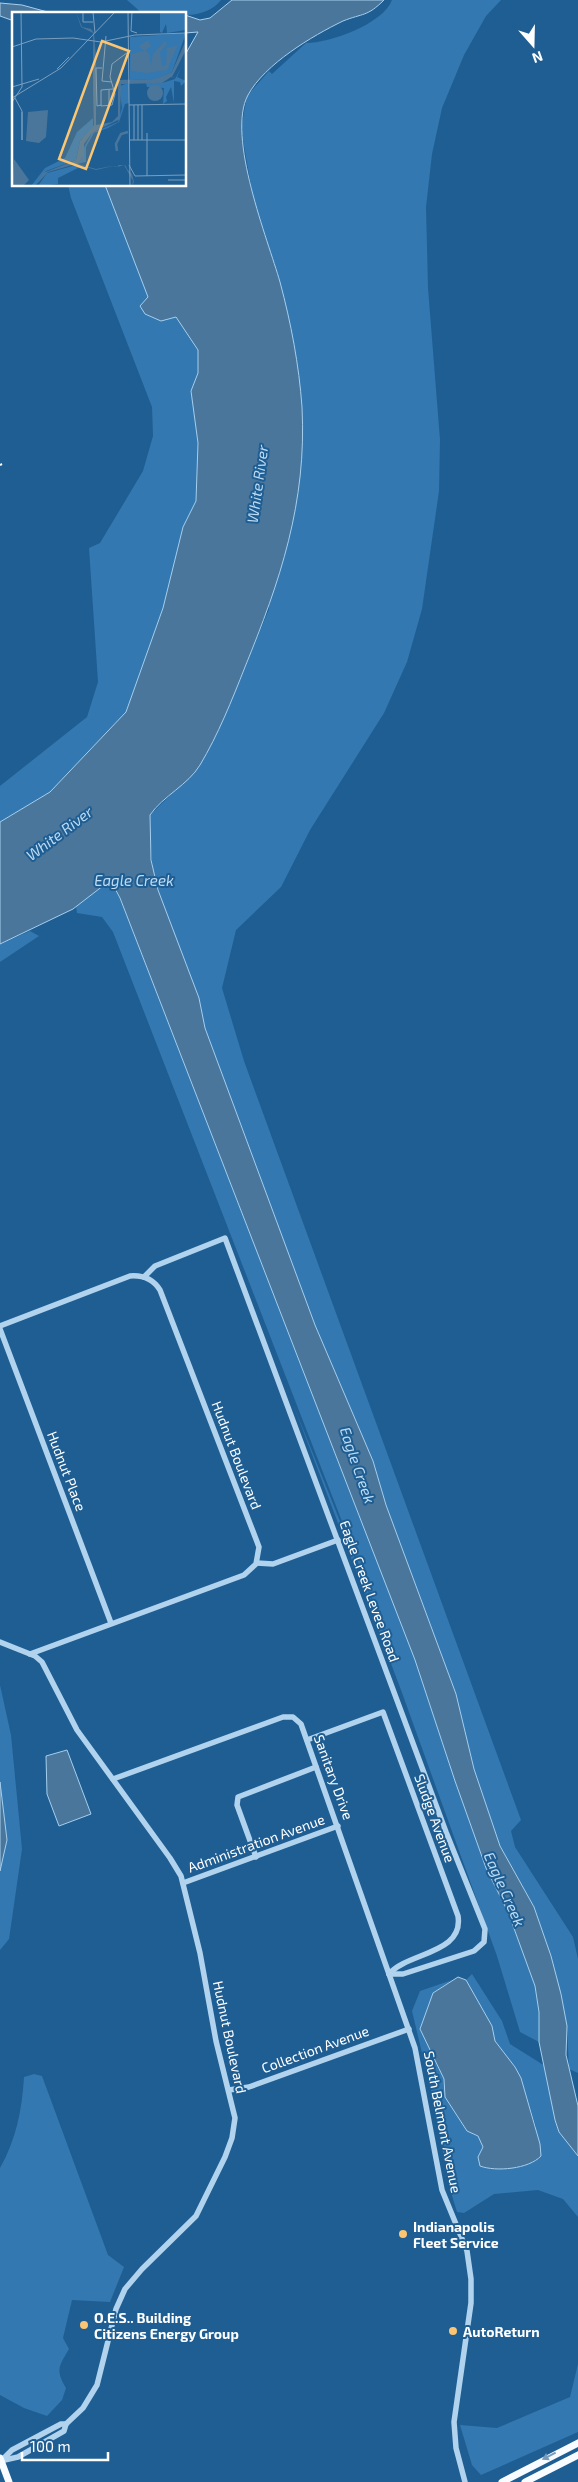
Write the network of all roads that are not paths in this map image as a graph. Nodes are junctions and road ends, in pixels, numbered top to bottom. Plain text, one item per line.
1 (144, 1277) junction
2 (0, 1327) edge
3 (338, 1540) junction
4 (256, 1563) junction
5 (112, 1623) junction
6 (0, 1642) edge
7 (30, 1654) junction
8 (307, 1740) junction
9 (316, 1767) junction
10 (114, 1779) junction
11 (338, 1826) junction
12 (256, 1857) junction
13 (183, 1883) junction
14 (389, 1974) junction
15 (409, 2029) junction
16 (229, 2090) junction
17 (66, 2424) junction
18 (578, 2443) edge
19 (578, 2455) edge
20 (0, 2460) edge
21 (9, 2482) edge
22 (465, 2482) edge
23 (502, 2482) edge
24 (525, 2482) edge

1 - 2 street
1 - 3 street, Eagle Creek Levee Road
1 - 4 street, Hudnut Boulevard
2 - 5 street, Hudnut Place
3 - 4 street
3 - 14 street, Eagle Creek Levee Road
4 - 5 street
5 - 7 street
6 - 7 street, Hudnut Boulevard
7 - 10 street, Hudnut Boulevard
8 - 9 street, Sanitary Drive
8 - 10 street, Sanitary Drive
8 - 14 street, Sludge Avenue
9 - 11 street, Sanitary Drive
9 - 12 street
10 - 13 street, Hudnut Boulevard
11 - 12 street, Administration Avenue
11 - 14 street, Sanitary Drive
12 - 13 street, Administration Avenue
13 - 16 street, Hudnut Boulevard
14 - 15 street, Sanitary Drive
15 - 16 street, Collection Avenue
15 - 22 street, South Belmont Avenue
16 - 17 street, Hudnut Boulevard
17 - 20 street, Hudnut Boulevard
17 - 20 street, Hudnut Boulevard
18 -> 23 main road
19 - 24 main road
20 - 21 main road

